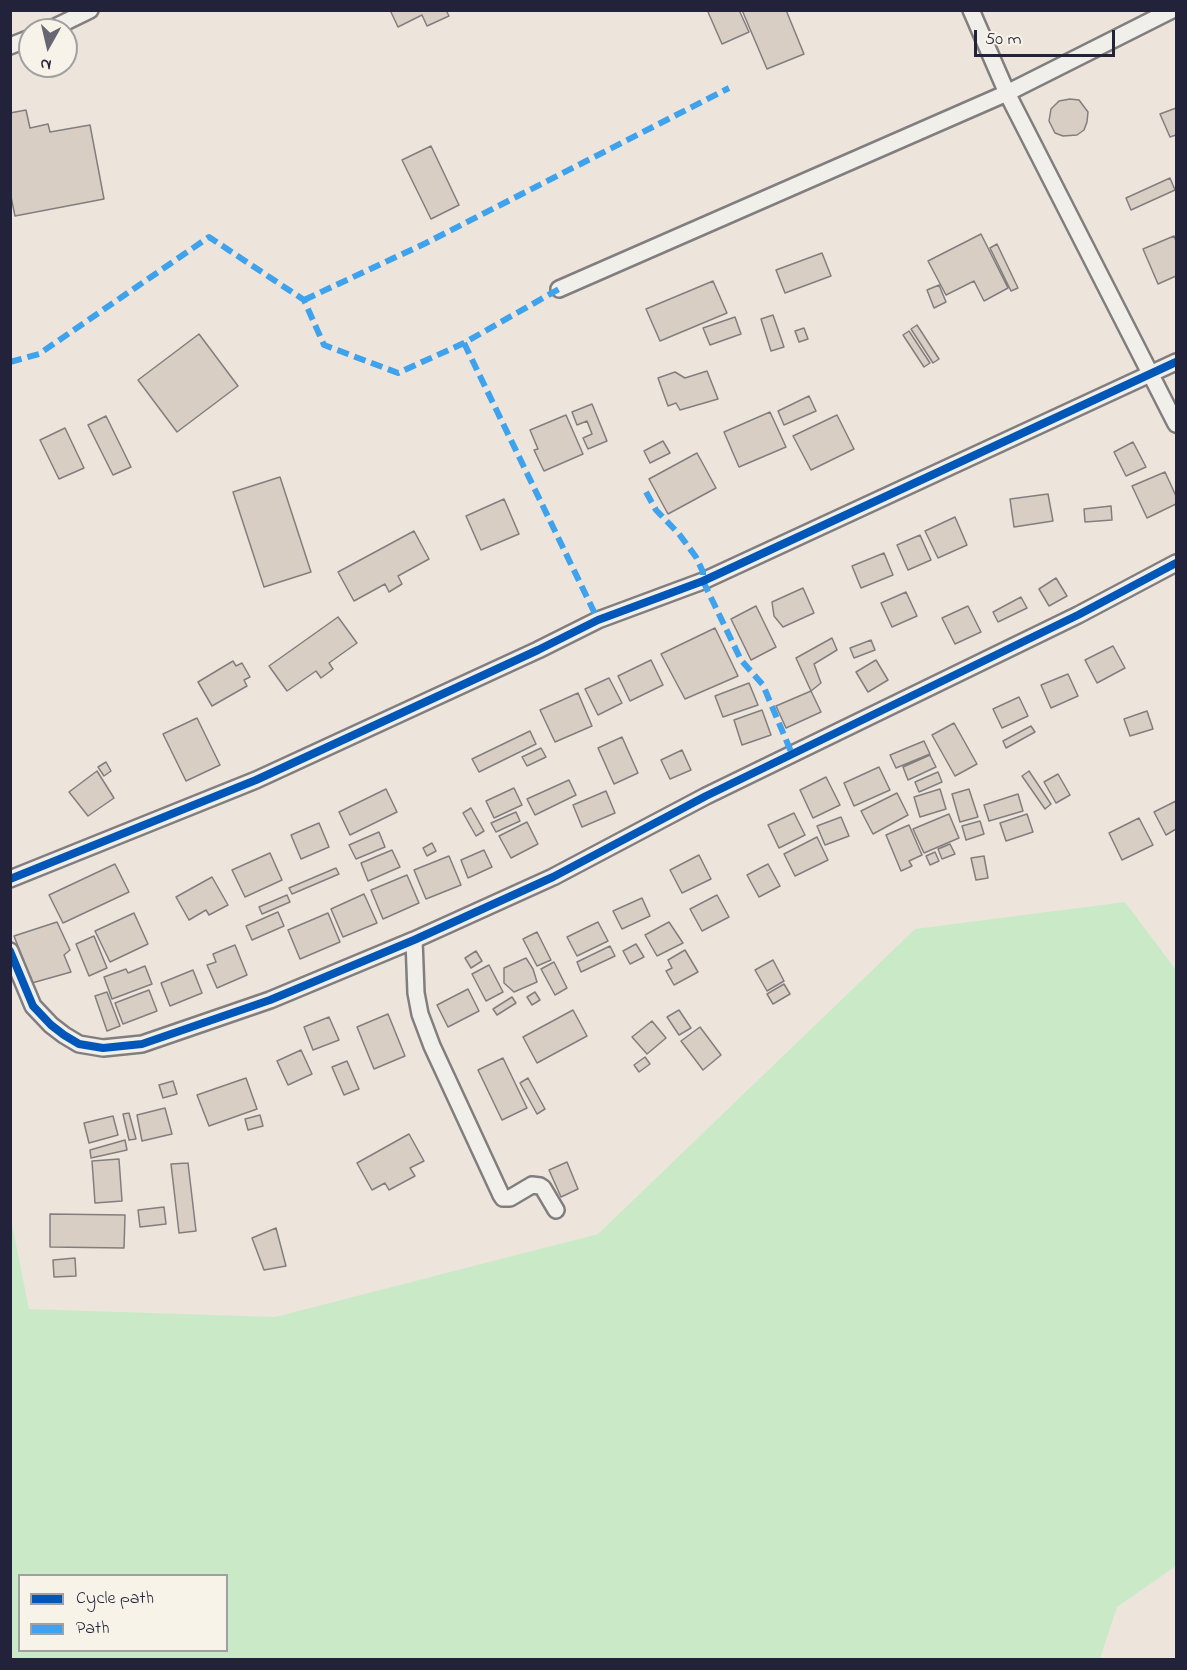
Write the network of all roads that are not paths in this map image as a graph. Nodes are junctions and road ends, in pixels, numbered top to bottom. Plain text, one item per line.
1 (90, 10) edge
2 (971, 10) edge
3 (1172, 10) edge
4 (74, 18) edge
5 (1007, 93) junction
6 (559, 289) dead end
7 (1176, 362) edge
8 (1151, 374) junction
9 (1176, 424) edge
10 (1176, 563) edge
11 (10, 879) edge
12 (414, 940) junction
13 (10, 951) edge
14 (556, 1210) dead end

1 - 4 street
2 - 5 street
3 - 5 street
5 - 6 street
5 - 8 street
7 - 8 street
8 - 9 street
8 - 11 street
10 - 12 street
12 - 13 street
12 - 14 street

